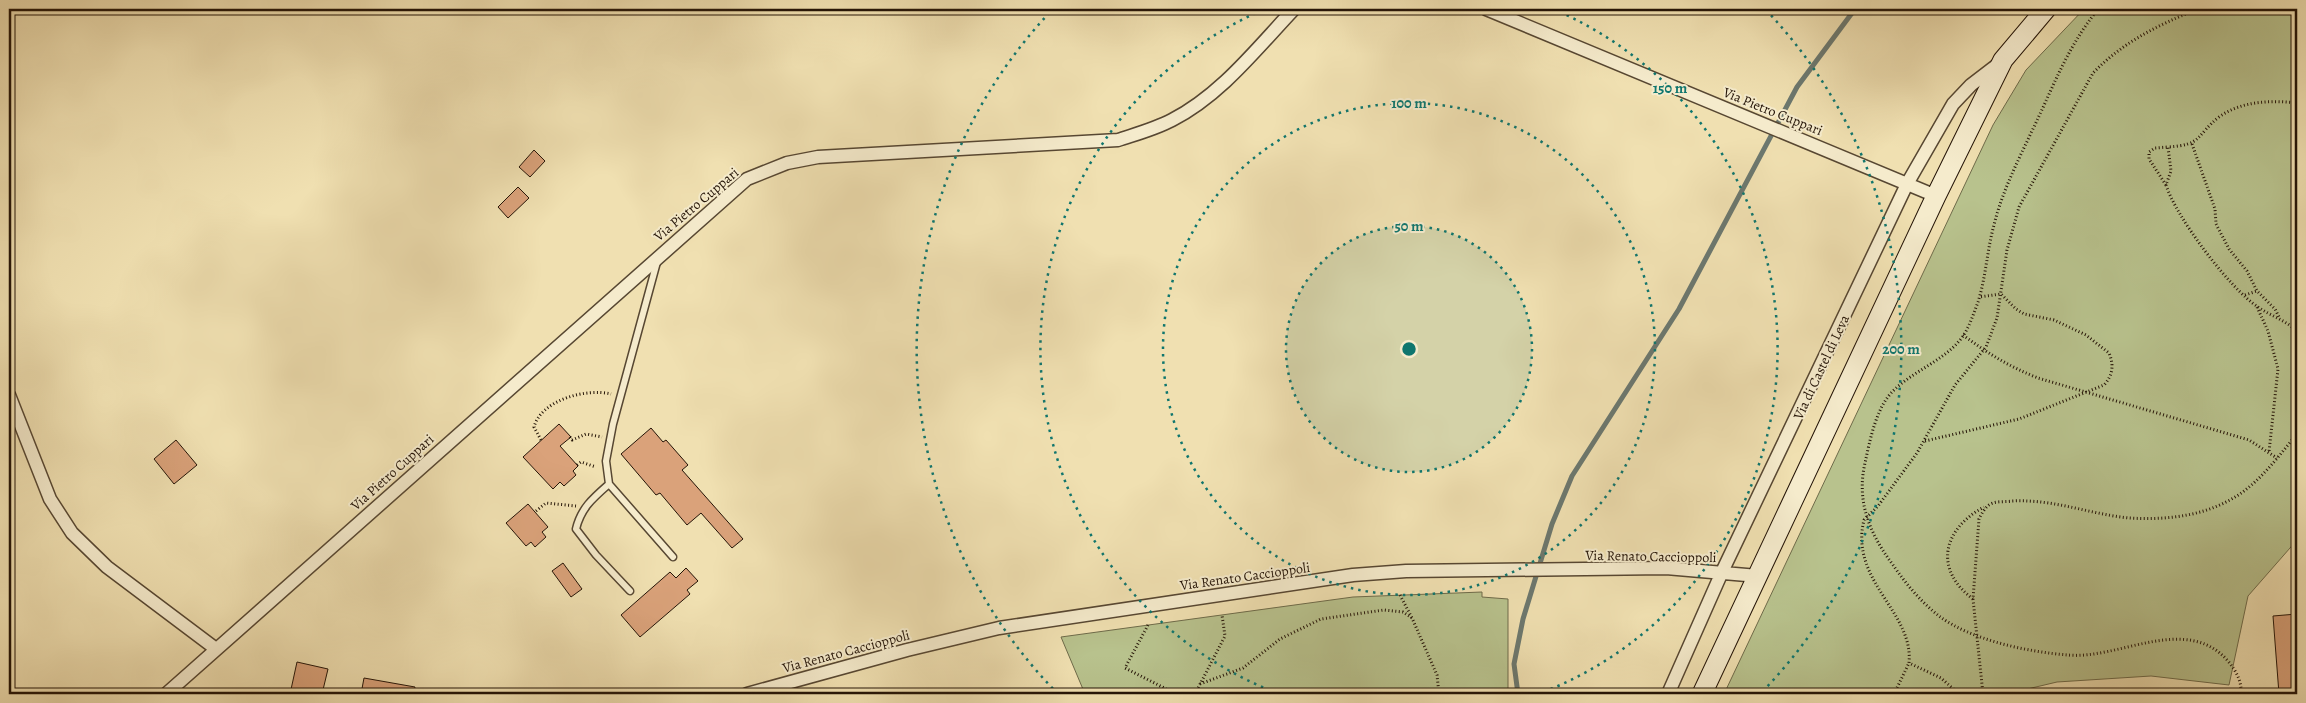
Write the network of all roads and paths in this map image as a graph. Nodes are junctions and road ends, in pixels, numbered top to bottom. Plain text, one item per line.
1 (1294, 9) edge
2 (1486, 9) edge
3 (2046, 9) edge
4 (2098, 9) edge
5 (2198, 9) edge
6 (2003, 60) junction
7 (2297, 103) edge
8 (2192, 144) junction
9 (2168, 147) junction
10 (1908, 184) junction
11 (2166, 185) junction
12 (1936, 196) junction
13 (658, 256) junction
14 (2258, 291) junction
15 (2001, 294) junction
16 (2245, 295) junction
17 (1979, 296) junction
18 (2257, 307) junction
19 (2279, 317) junction
20 (2297, 331) edge
21 (1963, 336) junction
22 (1984, 350) junction
23 (2086, 392) junction
24 (9, 395) edge
25 (621, 398) junction
26 (2297, 434) edge
27 (570, 437) dead end
28 (541, 440) dead end
29 (609, 440) junction
30 (1924, 441) junction
31 (2269, 452) junction
32 (2277, 458) junction
33 (606, 464) junction
34 (577, 465) dead end
35 (609, 484) junction
36 (1993, 503) junction
37 (583, 510) junction
38 (536, 511) dead end
39 (1867, 518) junction
40 (673, 557) dead end
41 (1722, 572) junction
42 (1758, 576) junction
43 (630, 591) dead end
44 (1400, 595) dead end
45 (1973, 599) junction
46 (1222, 615) dead end
47 (1412, 618) junction
48 (1148, 625) dead end
49 (1976, 635) junction
50 (216, 649) junction
51 (1909, 663) junction
52 (1200, 684) junction
53 (166, 694) edge
54 (747, 694) edge
55 (1176, 694) edge
56 (1195, 694) edge
57 (1439, 694) edge
58 (1668, 694) edge
59 (1702, 694) edge
60 (1894, 694) edge
61 (1959, 694) edge
62 (1983, 694) edge
63 (2241, 694) edge

1 - 13 street, Via Pietro Cuppari
2 - 10 street, Via Pietro Cuppari
3 - 6 street, Via di Castel di Leva
4 - 17 path
5 - 15 path
6 - 10 street, Via di Castel di Leva
6 - 12 street, Via di Castel di Leva
7 - 8 path
8 - 9 path
8 - 14 path
9 - 11 path
9 - 11 path
10 - 12 street, Via Pietro Cuppari
10 - 41 street, Via di Castel di Leva
11 - 16 path
12 - 42 street, Via di Castel di Leva
13 - 25 lane
13 - 50 street, Via Pietro Cuppari
14 - 16 path
14 - 19 path
15 - 17 path
15 - 22 path
15 - 23 path
16 - 18 path
17 - 21 path
18 - 19 path
18 - 31 path
19 - 20 path
21 - 22 path
21 - 39 path
22 - 23 path
22 - 30 path
23 - 30 path
23 - 31 path
24 - 50 street
25 - 28 path
25 - 29 lane
26 - 32 path
27 - 29 path
29 - 33 lane
30 - 39 path
31 - 32 path
32 - 36 path
33 - 34 path
33 - 35 lane
35 - 37 lane
35 - 40 lane
36 - 45 path
36 - 45 path
37 - 38 path
37 - 43 lane
39 - 49 path
39 - 51 path
41 - 42 street, Via Renato Caccioppoli
41 - 54 street, Via Renato Caccioppoli
41 - 58 street, Via di Castel di Leva
42 - 59 street, Via di Castel di Leva
44 - 47 path
45 - 49 path
46 - 52 path
47 - 52 path
47 - 57 path
48 - 55 path
49 - 62 path
49 - 63 path
50 - 53 street, Via Pietro Cuppari
51 - 60 path
51 - 61 path
52 - 56 path

